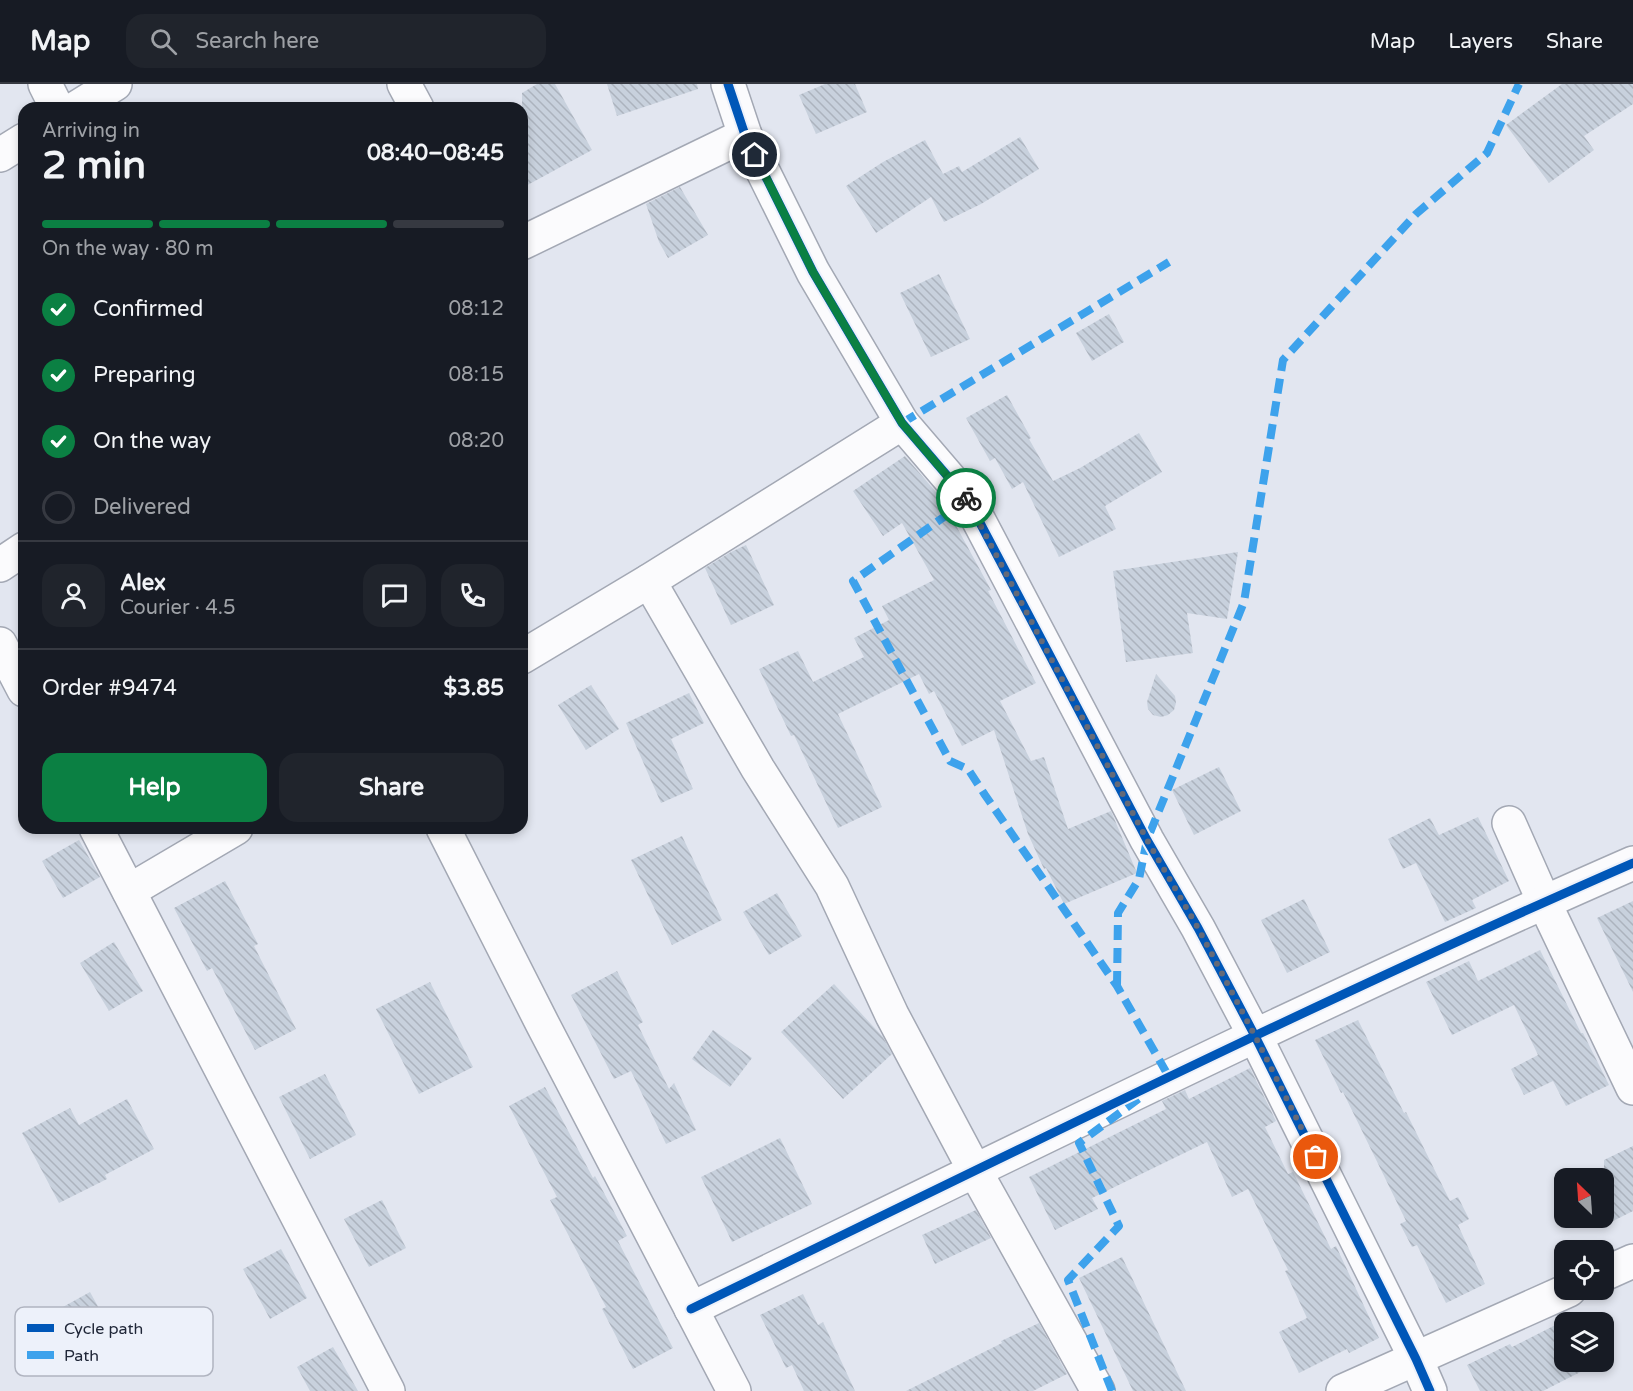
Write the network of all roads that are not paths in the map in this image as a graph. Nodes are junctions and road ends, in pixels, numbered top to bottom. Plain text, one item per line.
1 (45, 84) edge
2 (115, 84) edge
3 (404, 84) edge
4 (728, 84) edge
5 (54, 102) edge
6 (86, 102) edge
7 (414, 102) edge
8 (746, 135) junction
9 (18, 144) edge
10 (0, 155) edge
11 (528, 240) edge
12 (902, 423) junction
13 (18, 553) edge
14 (0, 565) edge
15 (649, 581) junction
16 (0, 644) edge
17 (528, 653) edge
18 (18, 678) edge
19 (1509, 823) dead end
20 (99, 834) edge
21 (226, 834) edge
22 (445, 834) edge
23 (1633, 864) edge
24 (129, 891) junction
25 (1544, 902) junction
26 (1255, 1036) junction
27 (1633, 1088) edge
28 (975, 1171) junction
29 (1633, 1261) edge
30 (1614, 1270) edge
31 (1554, 1297) edge
32 (691, 1309) junction
33 (1416, 1359) junction
34 (388, 1391) edge
35 (735, 1391) edge
36 (1098, 1391) edge
37 (1343, 1391) edge
38 (1430, 1391) edge

1 - 5 street
2 - 6 street
3 - 7 street
4 - 8 street
8 - 11 street
8 - 12 street
9 - 10 street
12 - 15 street
12 - 26 street
13 - 14 street
15 - 17 street
15 - 28 street
16 - 18 street
19 - 25 street
20 - 24 street
21 - 24 street
22 - 32 street
23 - 25 street
24 - 34 street
25 - 26 street
25 - 27 street
26 - 28 street
26 - 33 street
28 - 32 street
28 - 36 street
29 - 30 street
31 - 33 street
32 - 35 street
33 - 37 street
33 - 38 street

